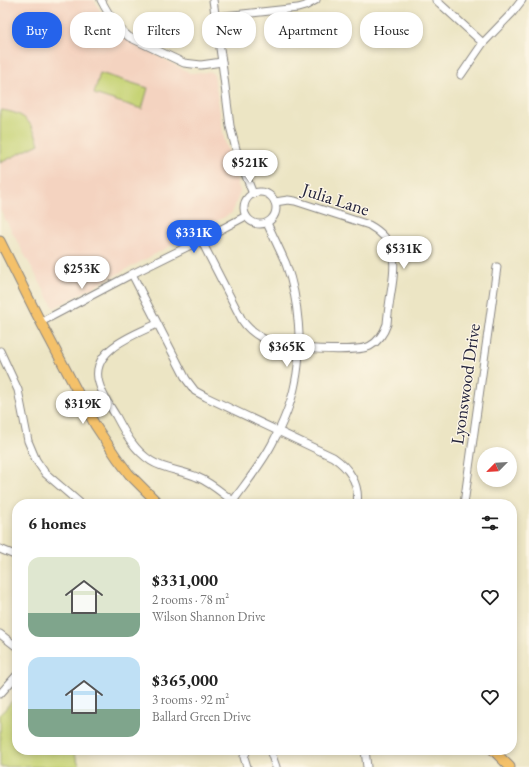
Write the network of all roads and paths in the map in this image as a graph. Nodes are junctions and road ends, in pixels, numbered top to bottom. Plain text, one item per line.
1 (101, 0) edge
2 (212, 0) edge
3 (316, 0) edge
4 (436, 0) edge
5 (522, 0) edge
6 (213, 12) edge
7 (256, 12) edge
8 (483, 43) junction
9 (220, 48) edge
10 (222, 62) junction
11 (461, 75) dead end
12 (252, 194) junction
13 (275, 202) junction
14 (246, 216) junction
15 (267, 223) junction
16 (202, 240) junction
17 (1, 247) edge
18 (497, 267) dead end
19 (132, 274) junction
20 (41, 322) junction
21 (157, 324) junction
22 (299, 348) junction
23 (0, 351) edge
24 (278, 431) junction
25 (75, 499) edge
26 (154, 499) edge
27 (229, 499) edge
28 (237, 499) edge
29 (357, 499) edge
30 (465, 499) edge
31 (0, 549) edge
32 (12, 554) edge
33 (0, 634) edge
34 (12, 643) edge
35 (12, 680) edge
36 (1, 691) edge
37 (244, 755) edge
38 (272, 755) edge
39 (366, 755) edge
40 (498, 755) edge
41 (247, 767) edge
42 (276, 767) edge
43 (367, 767) edge
44 (510, 767) edge

1 - 10 street
2 - 6 street
3 - 7 street
4 - 8 street
5 - 8 street
8 - 11 street
9 - 10 street
10 - 12 street
12 - 13 street
12 - 14 street
13 - 15 street
13 - 22 street, Julia Lane
14 - 15 street
14 - 16 street
15 - 22 street
16 - 19 street
16 - 22 street, Julia Lane
17 - 20 main road
18 - 30 street, Lyonswood Drive
19 - 20 street
19 - 21 street
20 - 26 main road
21 - 24 street
21 - 27 street
22 - 24 street
23 - 25 street
24 - 28 street
24 - 29 street
31 - 32 street
33 - 34 street
35 - 36 street
37 - 41 street
38 - 42 street
39 - 43 street
40 - 44 main road

